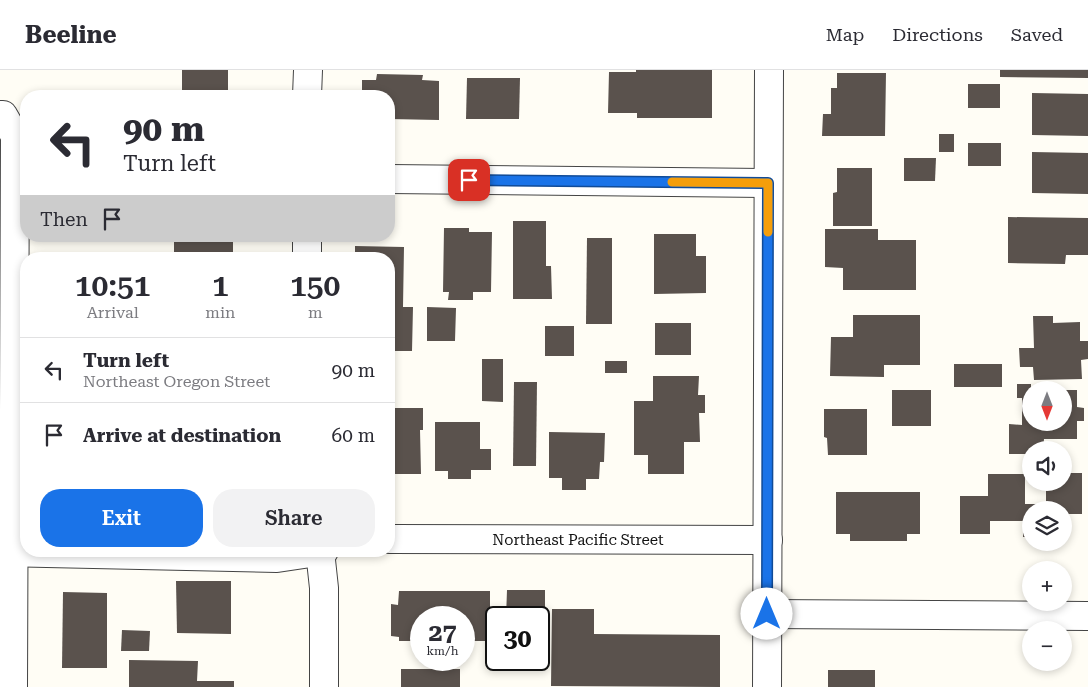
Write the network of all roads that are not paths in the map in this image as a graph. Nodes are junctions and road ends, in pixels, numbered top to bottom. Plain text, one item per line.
1 (308, 70) edge
2 (769, 70) edge
3 (307, 90) edge
4 (2, 115) edge
5 (395, 179) edge
6 (768, 183) junction
7 (395, 539) edge
8 (768, 540) junction
9 (6, 552) edge
10 (20, 552) edge
11 (232, 557) edge
12 (284, 557) edge
13 (322, 557) edge
14 (767, 614) junction
15 (1088, 616) edge
16 (13, 687) edge
17 (324, 687) edge
18 (767, 687) edge

1 - 3 street
2 - 6 street
4 - 9 street
5 - 6 street
6 - 8 street
7 - 8 street, Northeast Pacific Street
8 - 14 street
9 - 10 street
9 - 16 street
11 - 12 street
13 - 17 street
14 - 15 street
14 - 18 street

